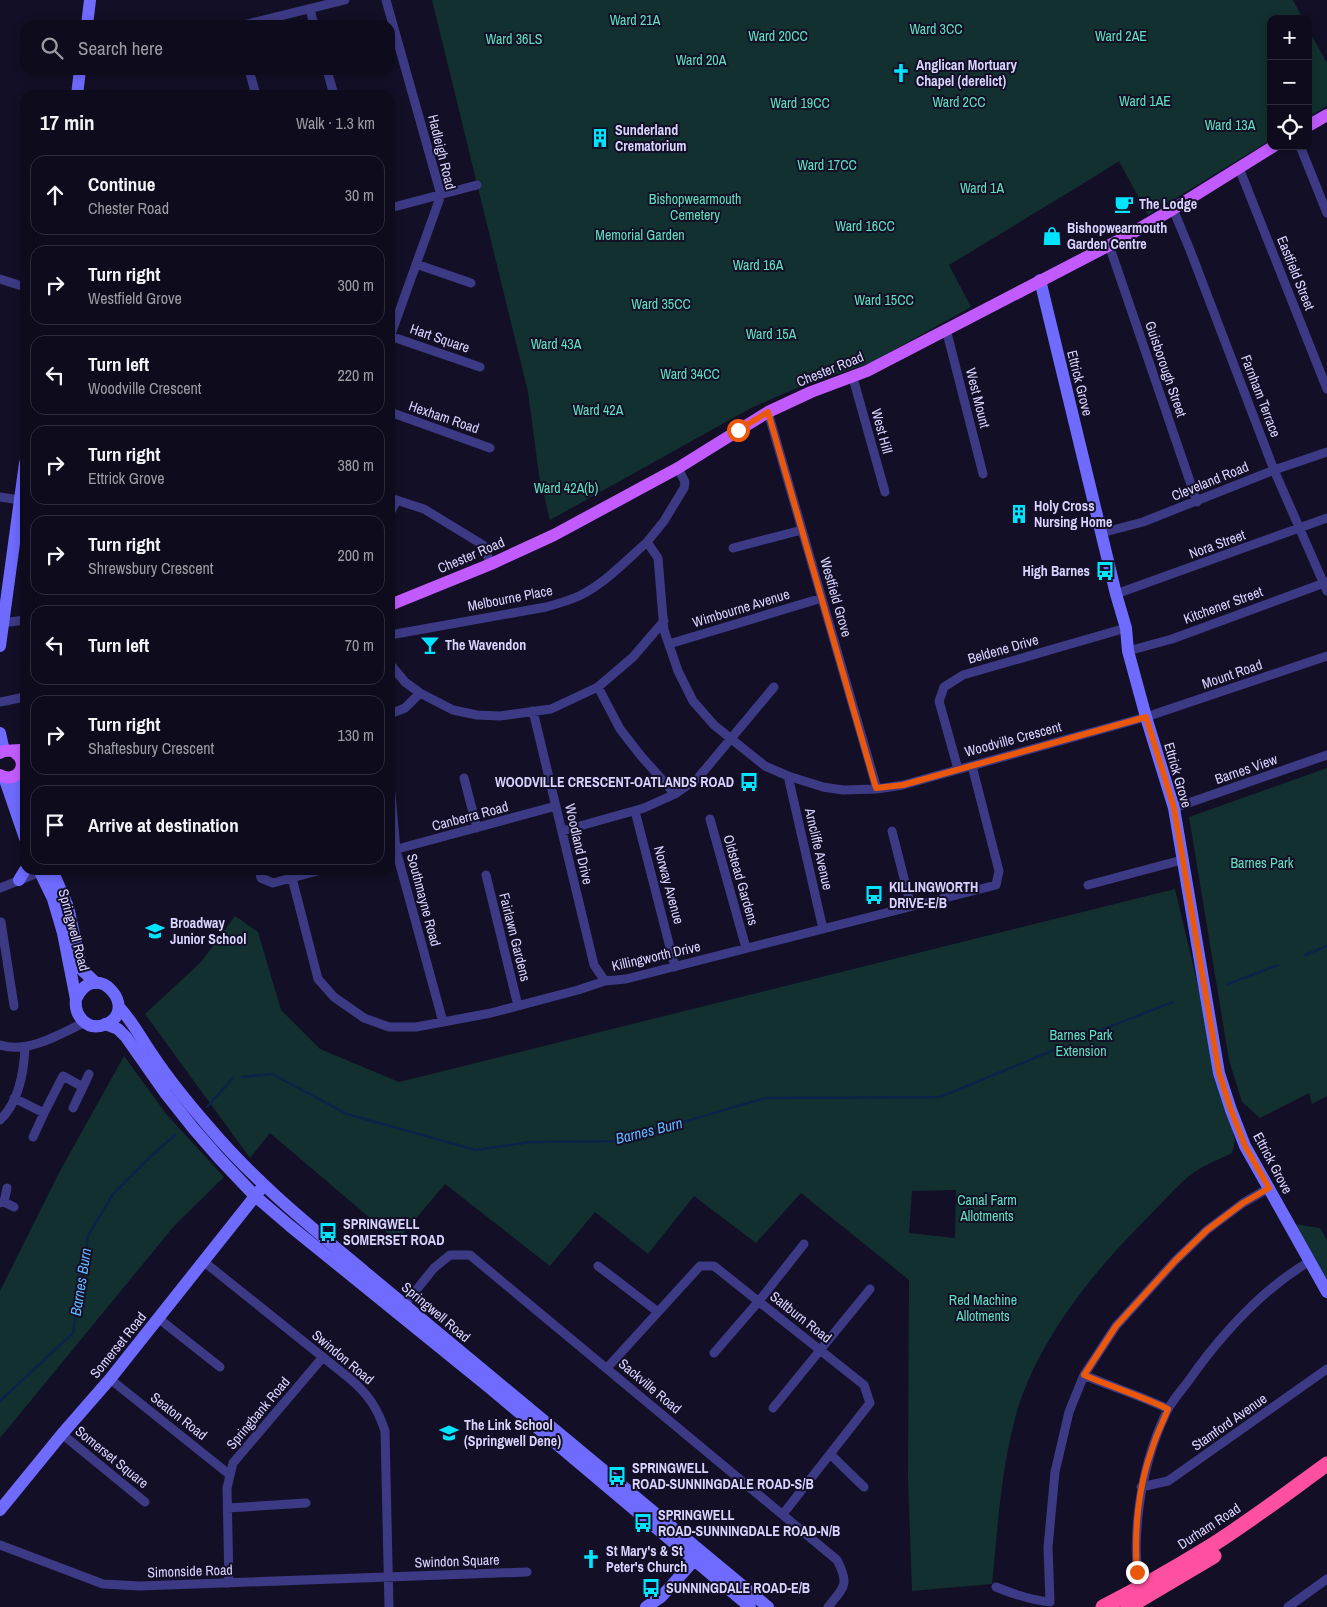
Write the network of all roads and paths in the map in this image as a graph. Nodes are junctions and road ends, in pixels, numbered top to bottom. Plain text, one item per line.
1 (90, 0) edge
2 (345, 0) edge
3 (386, 0) edge
4 (310, 8) junction
5 (88, 20) edge
6 (263, 20) edge
7 (313, 20) edge
8 (392, 20) edge
9 (395, 31) edge
10 (79, 75) edge
11 (250, 75) edge
12 (328, 75) edge
13 (78, 90) edge
14 (255, 90) edge
15 (333, 90) edge
16 (1327, 115) edge
17 (1312, 124) edge
18 (1268, 150) edge
19 (1302, 150) edge
20 (1239, 168) junction
21 (477, 185) dead end
22 (442, 194) junction
23 (395, 207) edge
24 (1173, 209) junction
25 (1327, 213) edge
26 (1109, 245) junction
27 (416, 264) junction
28 (0, 279) edge
29 (1040, 280) junction
30 (471, 283) dead end
31 (20, 285) edge
32 (395, 322) edge
33 (946, 329) junction
34 (395, 338) edge
35 (480, 367) dead end
36 (853, 378) junction
37 (1327, 389) edge
38 (768, 412) junction
39 (395, 414) edge
40 (490, 448) dead end
41 (1327, 452) edge
42 (678, 468) junction
43 (1274, 470) junction
44 (983, 474) dead end
45 (885, 492) dead end
46 (0, 496) edge
47 (395, 499) edge
48 (20, 500) joint
49 (1197, 502) junction
50 (1327, 518) edge
51 (1300, 528) junction
52 (802, 530) junction
53 (1101, 533) junction
54 (647, 542) junction
55 (733, 548) dead end
56 (491, 564) junction
57 (1326, 585) edge
58 (1116, 594) junction
59 (822, 598) junction
60 (395, 603) edge
61 (20, 621) edge
62 (664, 621) junction
63 (2, 624) junction
64 (1126, 628) junction
65 (395, 634) edge
66 (669, 644) junction
67 (0, 646) edge
68 (1128, 651) junction
69 (1327, 656) edge
70 (395, 670) edge
71 (598, 687) junction
72 (774, 687) dead end
73 (420, 693) junction
74 (20, 698) edge
75 (0, 702) edge
76 (534, 711) junction
77 (395, 712) edge
78 (1146, 717) junction
79 (0, 734) edge
80 (730, 739) junction
81 (10, 751) edge
82 (1327, 755) edge
83 (20, 762) edge
84 (972, 766) junction
85 (20, 769) edge
86 (958, 769) junction
87 (2, 776) edge
88 (788, 776) junction
89 (464, 778) dead end
90 (876, 788) junction
91 (675, 794) junction
92 (556, 806) junction
93 (1174, 808) junction
94 (635, 811) junction
95 (710, 819) dead end
96 (20, 825) edge
97 (477, 828) junction
98 (562, 831) junction
99 (892, 831) dead end
100 (395, 850) edge
101 (395, 858) edge
102 (1182, 860) junction
103 (22, 875) edge
104 (45, 875) edge
105 (47, 875) edge
106 (260, 875) edge
107 (303, 875) edge
108 (486, 875) dead end
109 (292, 878) junction
110 (1088, 885) dead end
111 (0, 888) edge
112 (911, 906) junction
113 (1, 922) dead end
114 (823, 929) junction
115 (2, 935) edge
116 (746, 948) junction
117 (676, 966) junction
118 (605, 981) junction
119 (96, 983) junction
120 (76, 999) junction
121 (14, 1006) dead end
122 (518, 1006) junction
123 (119, 1007) junction
124 (85, 1022) junction
125 (443, 1022) junction
126 (105, 1024) junction
127 (0, 1045) edge
128 (25, 1047) junction
129 (89, 1074) dead end
130 (83, 1086) junction
131 (14, 1098) junction
132 (73, 1108) dead end
133 (44, 1113) junction
134 (0, 1120) edge
135 (33, 1137) dead end
136 (264, 1186) junction
137 (7, 1188) dead end
138 (1269, 1188) junction
139 (255, 1196) junction
140 (2, 1202) edge
141 (14, 1207) dead end
142 (804, 1244) dead end
143 (203, 1261) junction
144 (1310, 1261) junction
145 (598, 1266) dead end
146 (870, 1289) dead end
147 (1327, 1292) edge
148 (759, 1301) junction
149 (401, 1309) junction
150 (658, 1312) junction
151 (158, 1318) junction
152 (820, 1350) junction
153 (714, 1353) dead end
154 (323, 1357) junction
155 (220, 1367) dead end
156 (607, 1368) junction
157 (1327, 1369) edge
158 (1084, 1375) junction
159 (110, 1379) junction
160 (773, 1408) dead end
161 (1168, 1409) junction
162 (62, 1434) junction
163 (830, 1454) junction
164 (1327, 1464) edge
165 (230, 1475) junction
166 (1327, 1476) edge
167 (864, 1486) dead end
168 (1141, 1487) junction
169 (145, 1502) dead end
170 (306, 1503) dead end
171 (228, 1508) junction
172 (0, 1510) edge
173 (783, 1514) junction
174 (0, 1545) edge
175 (698, 1556) junction
176 (527, 1572) dead end
177 (388, 1577) junction
178 (1327, 1579) edge
179 (229, 1583) junction
180 (996, 1587) dead end
181 (1142, 1587) junction
182 (389, 1607) edge
183 (646, 1607) edge
184 (750, 1607) edge
185 (768, 1607) edge
186 (828, 1607) edge
187 (1102, 1607) edge
188 (1128, 1607) edge
189 (1288, 1607) edge

1 - 5 main road
2 - 4 street
3 - 8 street, Hadleigh Road
4 - 6 street
4 - 7 street
9 - 22 street, Hadleigh Road
10 - 13 main road
11 - 14 street
12 - 15 street
16 - 17 main road
18 - 20 main road, Chester Road
19 - 25 street
20 - 24 main road, Chester Road
20 - 37 street, Eastfield Street
21 - 22 street
22 - 23 street
22 - 27 street, Hadleigh Road
24 - 26 main road, Chester Road
24 - 43 street, Farnham Terrace
26 - 29 main road, Chester Road
26 - 49 street, Guisborough Street
27 - 30 street
27 - 32 street, Hadleigh Road
28 - 31 street
29 - 33 main road, Chester Road
29 - 53 main road, Ettrick Grove
33 - 36 main road, Chester Road
33 - 44 street, West Mount
34 - 35 street, Hart Square
36 - 38 main road, Chester Road
36 - 45 street, West Hill
38 - 42 main road, Chester Road
38 - 52 street, Westfield Grove
39 - 40 street, Hexham Road
41 - 43 street, Cleveland Road
42 - 54 street
42 - 56 main road, Chester Road
43 - 49 street, Cleveland Road
43 - 51 street, Farnham Terrace
46 - 48 street
47 - 56 street
48 - 63 main road
49 - 53 street, Cleveland Road
50 - 51 street, Nora Street
51 - 57 street, Farnham Terrace
51 - 58 street, Nora Street
52 - 55 street
52 - 59 street, Westfield Grove
53 - 58 main road, Ettrick Grove
54 - 62 street, Woodville Crescent
54 - 65 street, Melbourne Place
56 - 60 main road, Chester Road
57 - 68 street, Kitchener Street
58 - 64 main road, Ettrick Grove
59 - 66 street, Wimbourne Avenue
59 - 90 street, Westfield Grove
61 - 63 street
62 - 66 street, Woodville Crescent
62 - 71 street
63 - 67 main road
64 - 68 main road, Ettrick Grove
64 - 86 street, Beldene Drive
66 - 80 street, Woodville Crescent
68 - 78 main road, Ettrick Grove
69 - 78 street, Mount Road
70 - 73 street
71 - 76 street
71 - 91 street
72 - 80 street
73 - 76 street
73 - 77 street
74 - 75 street
76 - 92 street, Woodland Drive
78 - 84 street, Woodville Crescent
78 - 93 main road, Ettrick Grove
79 - 81 main road
80 - 88 street, Woodville Crescent
80 - 91 street
81 - 83 main road
82 - 93 street, Barnes View
84 - 86 street, Woodville Crescent
84 - 112 street, Killingworth Drive
85 - 87 main road
86 - 90 street, Woodville Crescent
87 - 96 main road
88 - 90 street, Woodville Crescent
88 - 114 street, Arncliffe Avenue
89 - 97 street
91 - 94 street
92 - 97 street, Canberra Road
92 - 98 street, Woodland Drive
93 - 102 main road, Ettrick Grove
94 - 98 street
94 - 117 street, Norway Avenue
95 - 116 street, Oldstead Gardens
97 - 100 street, Canberra Road
98 - 118 street, Woodland Drive
99 - 112 street
101 - 125 street, Southmayne Road
102 - 110 street
102 - 138 main road, Ettrick Grove
103 - 111 street
104 - 120 main road, Springwell Road
105 - 119 main road, Springwell Road
106 - 109 street
107 - 109 street
108 - 122 street, Fairlawn Gardens
109 - 125 street, Killingworth Drive
112 - 114 street, Killingworth Drive
113 - 115 street
114 - 116 street, Killingworth Drive
115 - 121 street
116 - 117 street, Killingworth Drive
117 - 118 street, Killingworth Drive
118 - 122 street, Killingworth Drive
119 - 120 main road, Springwell Road
119 - 123 main road, Springwell Road
120 - 124 main road, Springwell Road
122 - 125 street, Killingworth Drive
123 - 126 main road
123 - 136 main road, Springwell Road
124 - 126 main road, Springwell Road
124 - 128 street
126 - 139 main road, Springwell Road
127 - 128 street
128 - 131 street
129 - 130 street
130 - 132 street
130 - 133 street
131 - 133 street
131 - 134 street
133 - 135 street
136 - 139 main road, Somerset Road
136 - 149 main road, Springwell Road
137 - 140 street
138 - 144 main road, Ettrick Grove
138 - 158 street
139 - 143 main road, Somerset Road
139 - 149 main road, Springwell Road
140 - 141 street
142 - 148 street
143 - 151 main road, Somerset Road
143 - 154 street, Swindon Road
144 - 147 main road, Ettrick Grove
144 - 161 street
145 - 150 street
146 - 152 street
148 - 150 street, Saltburn Road
148 - 152 street, Saltburn Road
148 - 153 street
149 - 156 street, Sackville Road
149 - 175 main road, Springwell Road
150 - 156 street, Saltburn Road
151 - 155 street
151 - 159 main road, Somerset Road
152 - 160 street
152 - 163 street, Saltburn Road
154 - 165 street, Springbank Road
154 - 177 street, Swindon Road
156 - 173 street, Sackville Road
157 - 168 street, Stamford Avenue
158 - 161 street
158 - 180 street
159 - 162 main road, Somerset Road
159 - 165 street, Seaton Road
161 - 168 street
162 - 169 street, Somerset Square
162 - 172 main road, Somerset Road
163 - 167 street
163 - 173 street, Saltburn Road
164 - 181 highway, Durham Road
165 - 171 street, Springbank Road
166 - 188 highway, Durham Road
168 - 181 street
170 - 171 street
171 - 179 street, Springbank Road
173 - 186 street, Sackville Road
174 - 179 street, Simonside Road
175 - 183 main road
175 - 184 main road, Springwell Road
175 - 185 main road, Springwell Road
176 - 177 street, Swindon Square
177 - 179 street, Simonside Road
177 - 182 street, Swindon Road
178 - 189 street
181 - 187 highway, Durham Road

